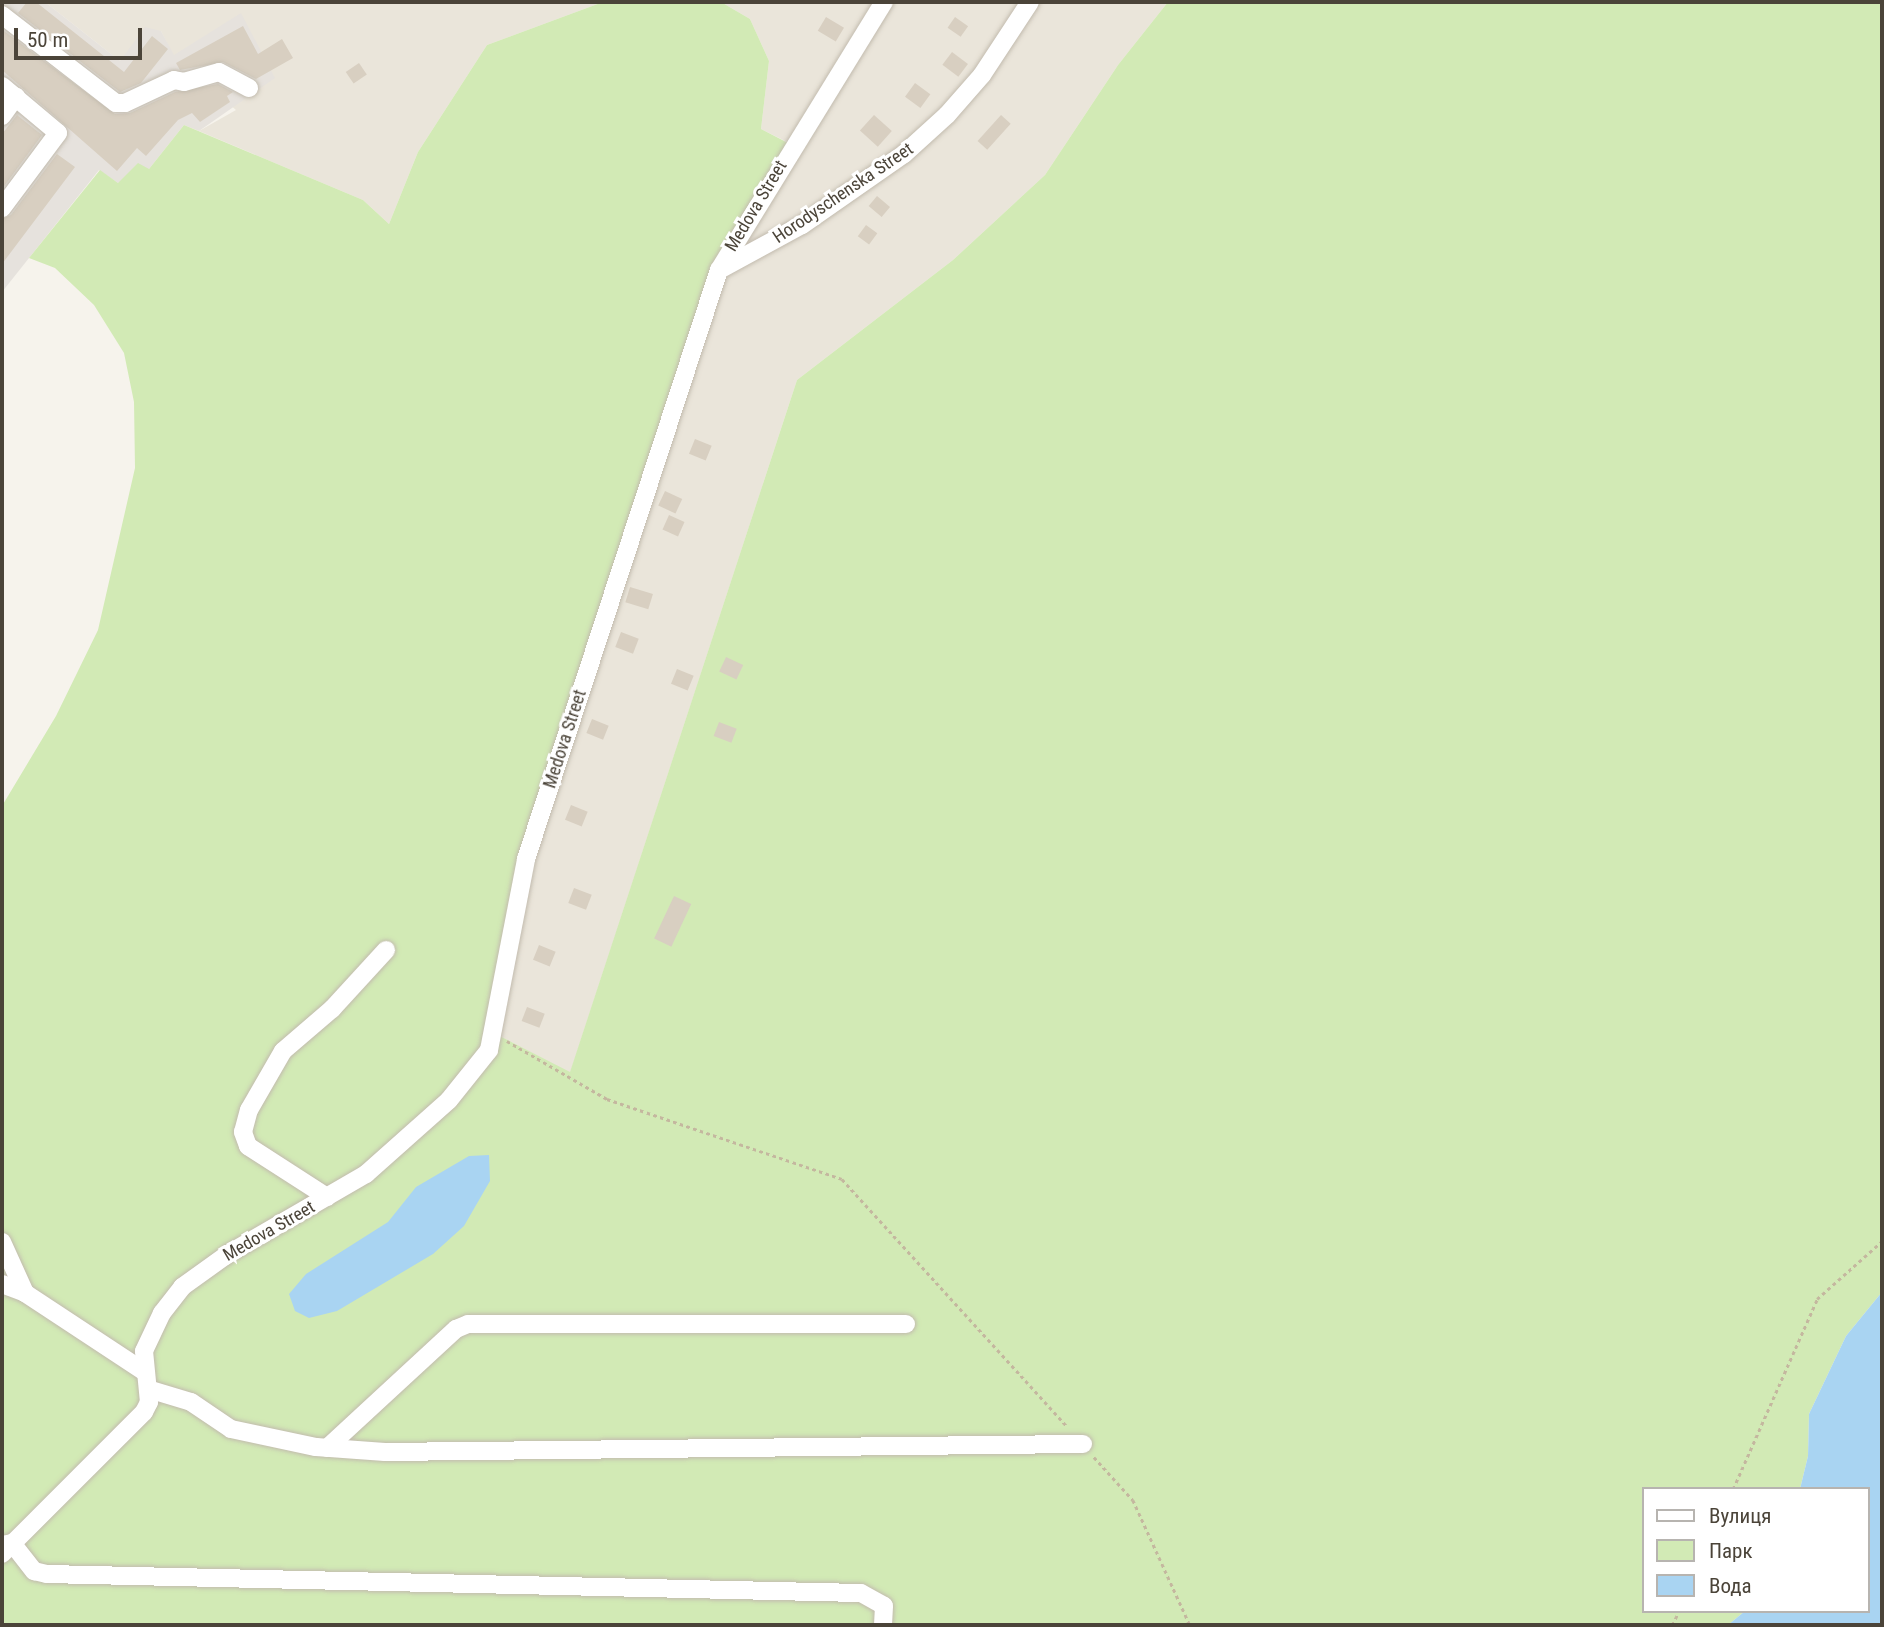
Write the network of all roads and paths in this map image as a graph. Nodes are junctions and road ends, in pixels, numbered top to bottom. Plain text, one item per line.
1 (884, 2) edge
2 (1030, 2) edge
3 (2, 15) edge
4 (249, 88) dead end
5 (9, 91) edge
6 (2, 116) edge
7 (2, 208) edge
8 (719, 270) junction
9 (386, 950) dead end
10 (494, 1033) junction
11 (327, 1197) junction
12 (1882, 1241) edge
13 (2, 1242) edge
14 (2, 1284) edge
15 (25, 1293) junction
16 (906, 1324) dead end
17 (146, 1381) junction
18 (1083, 1444) junction
19 (327, 1448) junction
20 (1734, 1487) edge
21 (5, 1547) edge
22 (883, 1625) edge
23 (1191, 1625) edge

1 - 8 street, Medova Street
2 - 8 street, Horodyschenska Street
3 - 4 street
5 - 6 street
5 - 7 street
8 - 10 street, Medova Street
9 - 11 street
10 - 11 street, Medova Street
10 - 18 path
11 - 17 street, Medova Street
12 - 20 path
13 - 15 street
14 - 15 street
15 - 17 street
16 - 19 street
17 - 19 street
17 - 21 street, Medova Street
18 - 19 street
18 - 23 path
21 - 22 street

